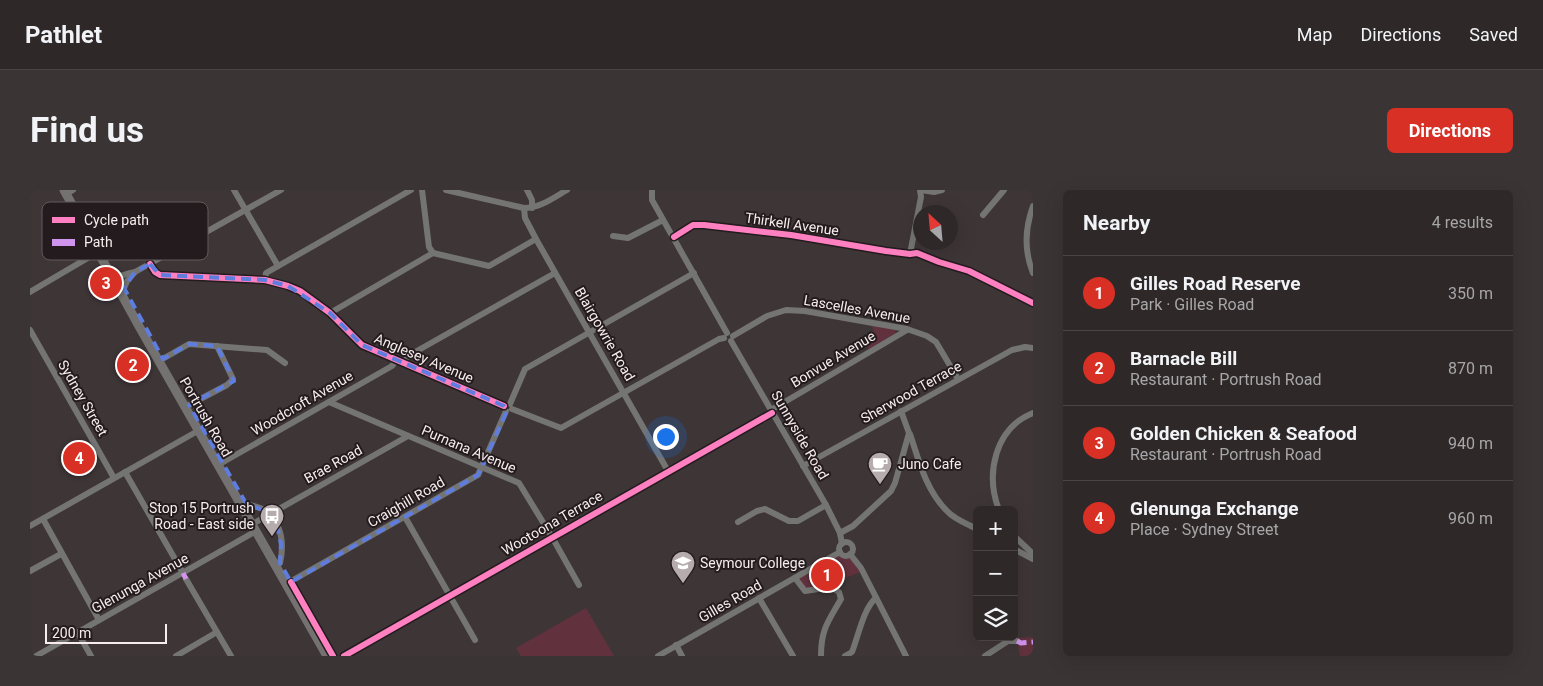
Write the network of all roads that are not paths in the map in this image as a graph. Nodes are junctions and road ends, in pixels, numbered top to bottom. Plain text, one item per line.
1 (234, 190) edge
2 (281, 190) edge
3 (411, 190) edge
4 (422, 190) edge
5 (446, 190) edge
6 (527, 190) edge
7 (567, 190) edge
8 (920, 190) edge
9 (942, 190) edge
10 (1004, 190) edge
11 (69, 191) edge
12 (652, 191) edge
13 (929, 191) edge
14 (75, 202) edge
15 (919, 205) edge
16 (920, 205) edge
17 (1033, 206) edge
18 (524, 208) junction
19 (532, 208) junction
20 (245, 210) junction
21 (983, 215) dead end
22 (663, 220) junction
23 (208, 231) edge
24 (613, 236) dead end
25 (674, 237) junction
26 (913, 238) edge
27 (536, 239) junction
28 (1030, 239) edge
29 (433, 253) junction
30 (910, 254) junction
31 (84, 260) edge
32 (106, 260) edge
33 (157, 260) edge
34 (150, 264) junction
35 (278, 266) junction
36 (135, 272) junction
37 (555, 273) junction
38 (694, 273) junction
39 (1033, 273) edge
40 (117, 280) junction
41 (265, 280) junction
42 (124, 288) junction
43 (30, 292) edge
44 (1033, 303) edge
45 (330, 313) junction
46 (30, 330) edge
47 (907, 330) junction
48 (589, 332) junction
49 (729, 337) junction
50 (217, 346) junction
51 (1033, 348) edge
52 (161, 360) junction
53 (396, 360) junction
54 (286, 363) dead end
55 (404, 363) junction
56 (958, 379) junction
57 (624, 392) junction
58 (329, 402) junction
59 (190, 405) junction
60 (508, 407) junction
61 (771, 412) junction
62 (901, 412) junction
63 (1033, 413) edge
64 (201, 429) junction
65 (909, 433) junction
66 (408, 436) junction
67 (916, 452) junction
68 (904, 453) junction
69 (220, 464) junction
70 (803, 466) junction
71 (482, 468) junction
72 (668, 471) junction
73 (125, 472) junction
74 (114, 478) junction
75 (246, 505) junction
76 (826, 505) junction
77 (998, 506) edge
78 (270, 514) junction
79 (405, 517) junction
80 (42, 519) junction
81 (738, 522) dead end
82 (30, 526) edge
83 (256, 527) junction
84 (973, 528) edge
85 (840, 532) junction
86 (552, 537) junction
87 (1018, 540) edge
88 (842, 544) junction
89 (1018, 551) edge
90 (840, 552) junction
91 (61, 554) junction
92 (850, 554) junction
93 (1033, 554) edge
94 (832, 557) junction
95 (1033, 559) edge
96 (856, 561) junction
97 (280, 563) junction
98 (30, 570) edge
99 (184, 576) junction
100 (795, 578) junction
101 (288, 583) junction
102 (578, 585) dead end
103 (450, 596) junction
104 (759, 598) junction
105 (876, 598) junction
106 (99, 620) junction
107 (217, 632) junction
108 (78, 633) junction
109 (475, 640) dead end
110 (1008, 641) edge
111 (676, 646) junction
112 (792, 654) edge
113 (36, 656) edge
114 (91, 656) edge
115 (176, 656) edge
116 (231, 656) edge
117 (327, 656) edge
118 (333, 656) edge
119 (344, 656) edge
120 (658, 656) edge
121 (682, 656) edge
122 (783, 656) edge
123 (821, 656) edge
124 (845, 656) edge
125 (906, 656) edge
126 (985, 656) edge

1 - 20 street
2 - 20 street
3 - 35 street
4 - 29 street
5 - 18 street
6 - 19 street
7 - 19 street
8 - 13 street
8 - 15 street
9 - 13 street
10 - 21 street
11 - 14 highway, Portrush Road
12 - 22 street, Sunnyside Road
13 - 16 street
17 - 28 street
18 - 19 street
18 - 27 street, Blairgowrie Road
20 - 23 street
20 - 35 street
22 - 24 street
22 - 25 street, Sunnyside Road
25 - 30 street, Thirkell Avenue
25 - 38 street, Sunnyside Road
26 - 30 street
27 - 29 street
27 - 37 street, Blairgowrie Road
28 - 39 street
29 - 45 street
30 - 44 street, Thirkell Avenue
31 - 43 street
32 - 40 highway, Portrush Road
33 - 34 street
34 - 36 street
34 - 41 street, Anglesey Avenue
35 - 41 street
36 - 40 street
36 - 42 street
37 - 48 street, Blairgowrie Road
37 - 55 street
38 - 48 street, Craighill Road
38 - 49 street, Sunnyside Road
40 - 42 highway, Portrush Road
40 - 52 highway, Portrush Road
41 - 45 street, Anglesey Avenue
42 - 52 highway, Portrush Road
45 - 53 street, Anglesey Avenue
46 - 74 street, Sydney Street
47 - 49 street, Lascelles Avenue
47 - 56 street, Lascelles Avenue
47 - 61 street, Bonvue Avenue
48 - 57 street, Blairgowrie Road
48 - 60 street, Craighill Road
49 - 57 street, Anglesey Avenue
49 - 61 street, Sunnyside Road
50 - 52 street
50 - 54 street
50 - 59 street
51 - 56 street, Sherwood Terrace
52 - 59 highway, Portrush Road
52 - 64 highway, Portrush Road
53 - 55 street, Anglesey Avenue
53 - 58 street, Woodcroft Avenue
55 - 60 street, Anglesey Avenue
56 - 62 street, Sherwood Terrace
57 - 60 street, Anglesey Avenue
57 - 72 street, Blairgowrie Road
58 - 66 street, Purnana Avenue
58 - 69 street, Woodcroft Avenue
59 - 64 highway, Portrush Road
60 - 71 street, Craighill Road
61 - 70 street, Sunnyside Road
61 - 72 street, Wootoona Terrace
62 - 65 street
62 - 70 street, Sherwood Terrace
63 - 77 street
64 - 69 highway, Portrush Road
64 - 73 street
65 - 67 street
65 - 68 street
66 - 71 street, Purnana Avenue
66 - 78 street, Brae Road
67 - 68 street
67 - 84 street
68 - 85 street
69 - 75 highway, Portrush Road
69 - 83 highway, Portrush Road
70 - 76 street, Sunnyside Road
71 - 79 street, Craighill Road
71 - 86 street, Purnana Avenue
72 - 86 street, Wootoona Terrace
73 - 74 street
73 - 99 street
74 - 80 street
75 - 78 street
75 - 83 highway, Portrush Road
76 - 81 street
76 - 85 street, Sunnyside Road
78 - 83 street, Brae Road
78 - 97 street
79 - 101 street, Craighill Road
79 - 103 street
80 - 82 street
80 - 91 street
83 - 97 highway, Portrush Road
83 - 99 street, Glenunga Avenue
83 - 101 highway, Portrush Road
85 - 88 street, Sunnyside Road
86 - 102 street, Purnana Avenue
86 - 103 street, Wootoona Terrace
87 - 93 street
88 - 90 street
88 - 92 street
89 - 95 street
90 - 92 street
90 - 94 street, Gilles Road
91 - 98 street
91 - 106 street
92 - 96 street
94 - 96 street
94 - 100 street, Gilles Road
96 - 105 street
97 - 101 highway, Portrush Road
99 - 106 street, Glenunga Avenue
99 - 107 street
100 - 104 street, Gilles Road
100 - 123 street
101 - 117 highway, Portrush Road
101 - 118 highway, Portrush Road
103 - 109 street
103 - 119 street, Wootoona Terrace
104 - 111 street, Gilles Road
104 - 112 street
105 - 124 street
105 - 125 street
106 - 108 street, Glenunga Avenue
107 - 115 street
107 - 116 street
108 - 113 street, Glenunga Avenue
108 - 114 street
110 - 126 street
111 - 120 street, Gilles Road
111 - 121 street
112 - 122 street

